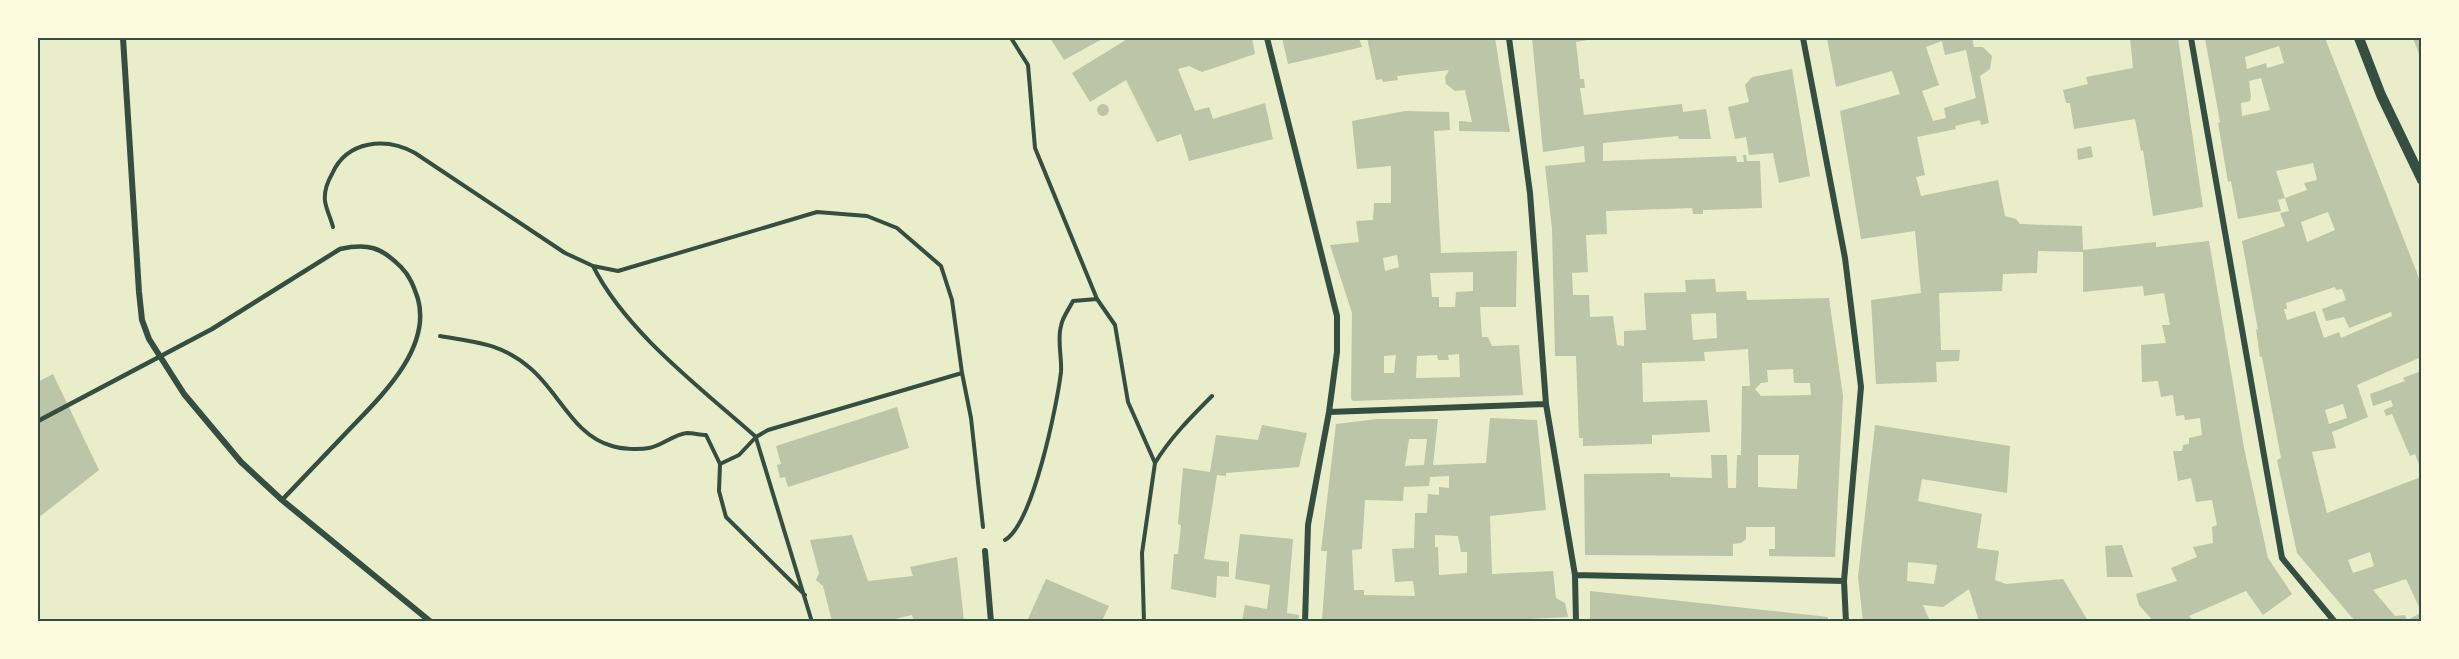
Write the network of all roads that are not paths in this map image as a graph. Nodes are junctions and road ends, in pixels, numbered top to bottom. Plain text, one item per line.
1 (123, 38) edge
2 (1267, 38) edge
3 (1509, 38) edge
4 (1803, 38) edge
5 (2191, 38) edge
6 (2359, 38) edge
7 (2421, 180) edge
8 (1546, 404) junction
9 (1329, 412) junction
10 (38, 422) edge
11 (282, 500) junction
12 (985, 551) road end
13 (1575, 574) junction
14 (1844, 581) junction
15 (431, 621) edge
16 (991, 621) edge
17 (1305, 621) edge
18 (1576, 621) edge
19 (1846, 621) edge
20 (2335, 621) edge

1 - 11 street
2 - 9 street
3 - 8 street
4 - 14 street
5 - 20 street
6 - 7 street
8 - 9 street
8 - 13 street
9 - 17 street
10 - 11 lane
11 - 15 street
12 - 16 street
13 - 14 street
13 - 18 street
14 - 19 street

